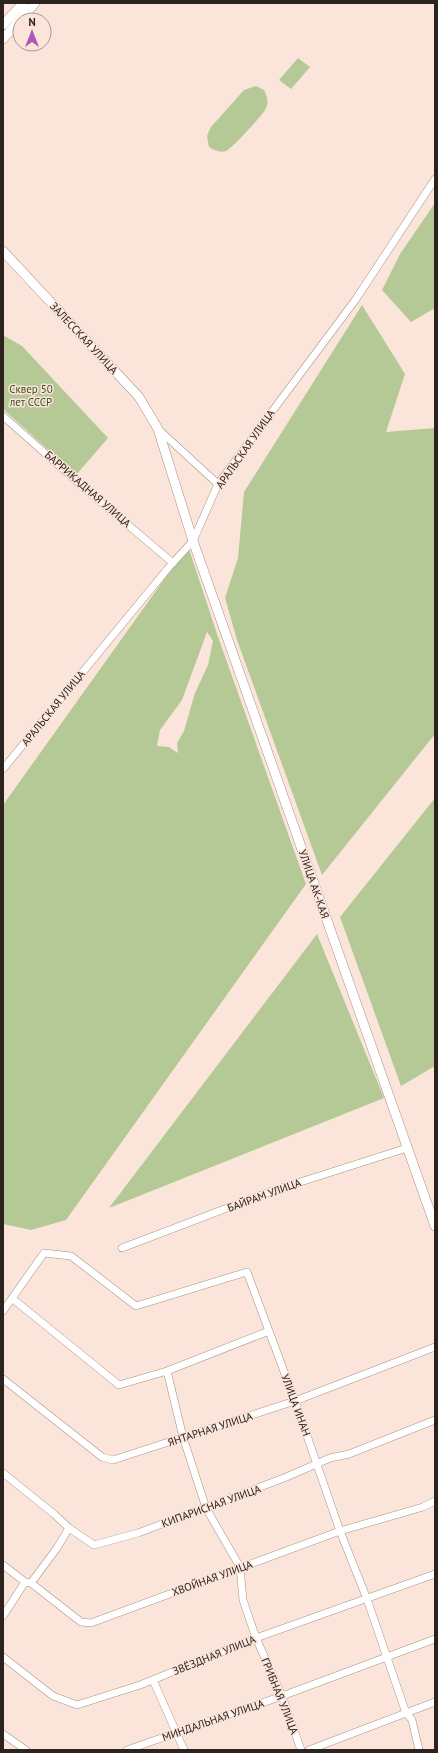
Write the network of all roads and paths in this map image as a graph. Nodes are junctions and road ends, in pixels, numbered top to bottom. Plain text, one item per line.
1 (23, 3) edge
2 (35, 3) edge
3 (3, 25) edge
4 (3, 39) edge
5 (435, 179) edge
6 (3, 251) edge
7 (3, 416) edge
8 (158, 429) junction
9 (218, 484) junction
10 (193, 541) junction
11 (173, 562) junction
12 (3, 769) edge
13 (407, 1148) junction
14 (435, 1226) edge
15 (122, 1248) dead end
16 (13, 1299) junction
17 (3, 1311) edge
18 (269, 1332) junction
19 (435, 1347) edge
20 (167, 1371) junction
21 (3, 1379) edge
22 (295, 1401) junction
23 (435, 1420) edge
24 (183, 1437) junction
25 (317, 1465) junction
26 (3, 1473) edge
27 (435, 1501) edge
28 (206, 1508) junction
29 (69, 1528) junction
30 (340, 1531) junction
31 (3, 1565) edge
32 (240, 1568) junction
33 (435, 1574) edge
34 (28, 1582) junction
35 (367, 1599) junction
36 (3, 1616) edge
37 (256, 1638) junction
38 (435, 1639) edge
39 (3, 1656) edge
40 (387, 1657) junction
41 (152, 1680) junction
42 (282, 1696) junction
43 (435, 1702) edge
44 (406, 1713) junction
45 (177, 1733) junction
46 (3, 1734) edge
47 (26, 1750) edge
48 (127, 1750) edge
49 (184, 1750) edge
50 (302, 1750) edge
51 (309, 1750) edge
52 (419, 1750) edge

1 - 3 main road
2 - 4 main road
5 - 9 street, АРАЛЬСКАЯ УЛИЦА
6 - 8 main road, ЗАЛЕССКАЯ УЛИЦА
7 - 11 street, БАРРИКАДНАЯ УЛИЦА
8 - 9 street, ЗАЛЕССКАЯ УЛИЦА
8 - 10 main road, ЗАЛЕССКАЯ УЛИЦА
9 - 10 street, АРАЛЬСКАЯ УЛИЦА
10 - 11 street, АРАЛЬСКАЯ УЛИЦА
10 - 13 main road, УЛИЦА АК-КАЯ
11 - 12 street, АРАЛЬСКАЯ УЛИЦА
13 - 14 main road, УЛИЦА АК-КАЯ
13 - 15 street, БАЙРАМ УЛИЦА
16 - 17 street
16 - 18 street, УЛИЦА ИНАН
16 - 20 street
18 - 20 street
18 - 22 street, УЛИЦА ИНАН
19 - 22 street, ЯНТАРНАЯ УЛИЦА
20 - 24 street, ГРИБНАЯ УЛИЦА
21 - 24 street, ЯНТАРНАЯ УЛИЦА
22 - 24 street, ЯНТАРНАЯ УЛИЦА
22 - 25 street, УЛИЦА ИНАН
23 - 25 street, КИПАРИСНАЯ УЛИЦА
24 - 28 street, ГРИБНАЯ УЛИЦА
25 - 28 street, КИПАРИСНАЯ УЛИЦА
25 - 30 street, УЛИЦА ИНАН
26 - 29 street, КИПАРИСНАЯ УЛИЦА
27 - 30 street, ХВОЙНАЯ УЛИЦА
28 - 29 street, КИПАРИСНАЯ УЛИЦА
28 - 32 street, ГРИБНАЯ УЛИЦА
29 - 34 street
30 - 32 street, ХВОЙНАЯ УЛИЦА
30 - 35 street, УЛИЦА ИНАН
31 - 34 street, ХВОЙНАЯ УЛИЦА
32 - 34 street, ХВОЙНАЯ УЛИЦА
32 - 37 street, ГРИБНАЯ УЛИЦА
33 - 35 street, ЗВЁЗДНАЯ УЛИЦА
34 - 36 street
35 - 37 street, ЗВЁЗДНАЯ УЛИЦА
35 - 40 street, УЛИЦА ИНАН
37 - 41 street, ЗВЁЗДНАЯ УЛИЦА
37 - 42 street, ГРИБНАЯ УЛИЦА
38 - 40 street, МИНДАЛЬНАЯ УЛИЦА
39 - 41 street, ЗВЁЗДНАЯ УЛИЦА
40 - 42 street, МИНДАЛЬНАЯ УЛИЦА
40 - 44 street, УЛИЦА ИНАН
41 - 45 street
42 - 45 street, МИНДАЛЬНАЯ УЛИЦА
42 - 50 street, ГРИБНАЯ УЛИЦА
43 - 44 street
44 - 51 street
44 - 52 street, УЛИЦА ИНАН
45 - 48 street, МИНДАЛЬНАЯ УЛИЦА
45 - 49 street
46 - 47 street

